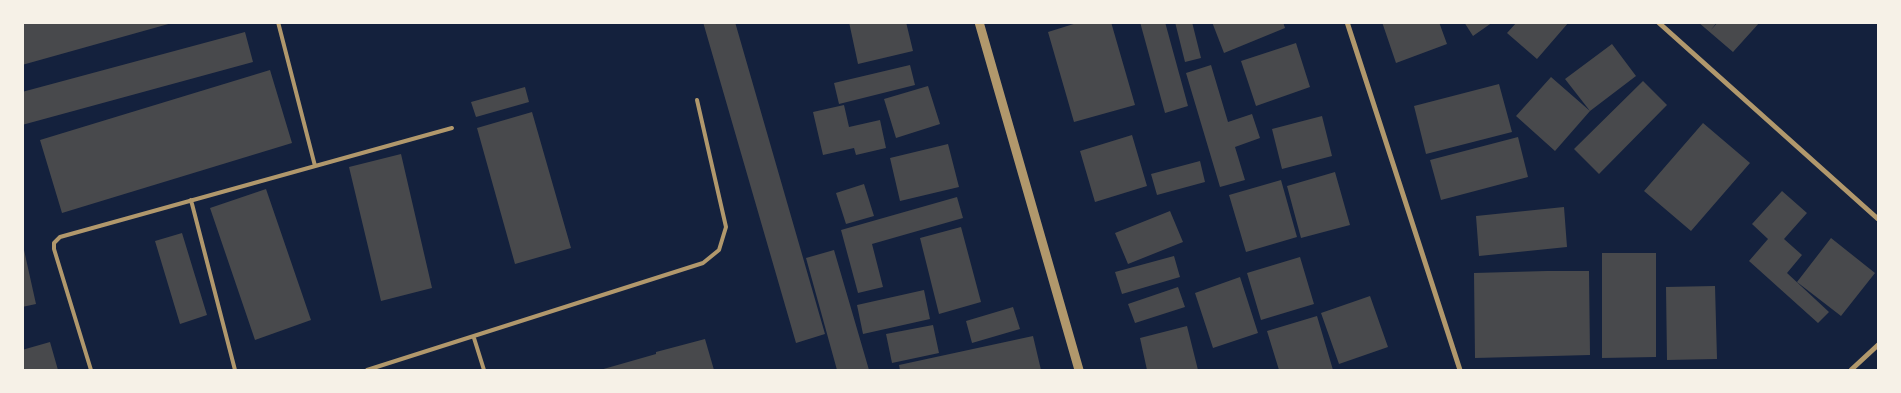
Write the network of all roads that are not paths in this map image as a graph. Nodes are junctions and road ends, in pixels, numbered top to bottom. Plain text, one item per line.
1 (278, 22) edge
2 (979, 22) edge
3 (1347, 22) edge
4 (1658, 22) edge
5 (697, 100) dead end
6 (452, 128) dead end
7 (315, 166) junction
8 (191, 200) junction
9 (1878, 218) edge
10 (474, 338) junction
11 (1878, 345) edge
12 (91, 370) edge
13 (234, 370) edge
14 (367, 370) edge
15 (484, 370) edge
16 (1079, 370) edge
17 (1460, 370) edge
18 (1851, 370) edge

1 - 7 lane
2 - 16 street
3 - 17 street
4 - 9 street
5 - 10 lane
6 - 7 lane
7 - 8 lane
8 - 12 lane
8 - 13 lane
10 - 14 lane
10 - 15 lane
11 - 18 street

